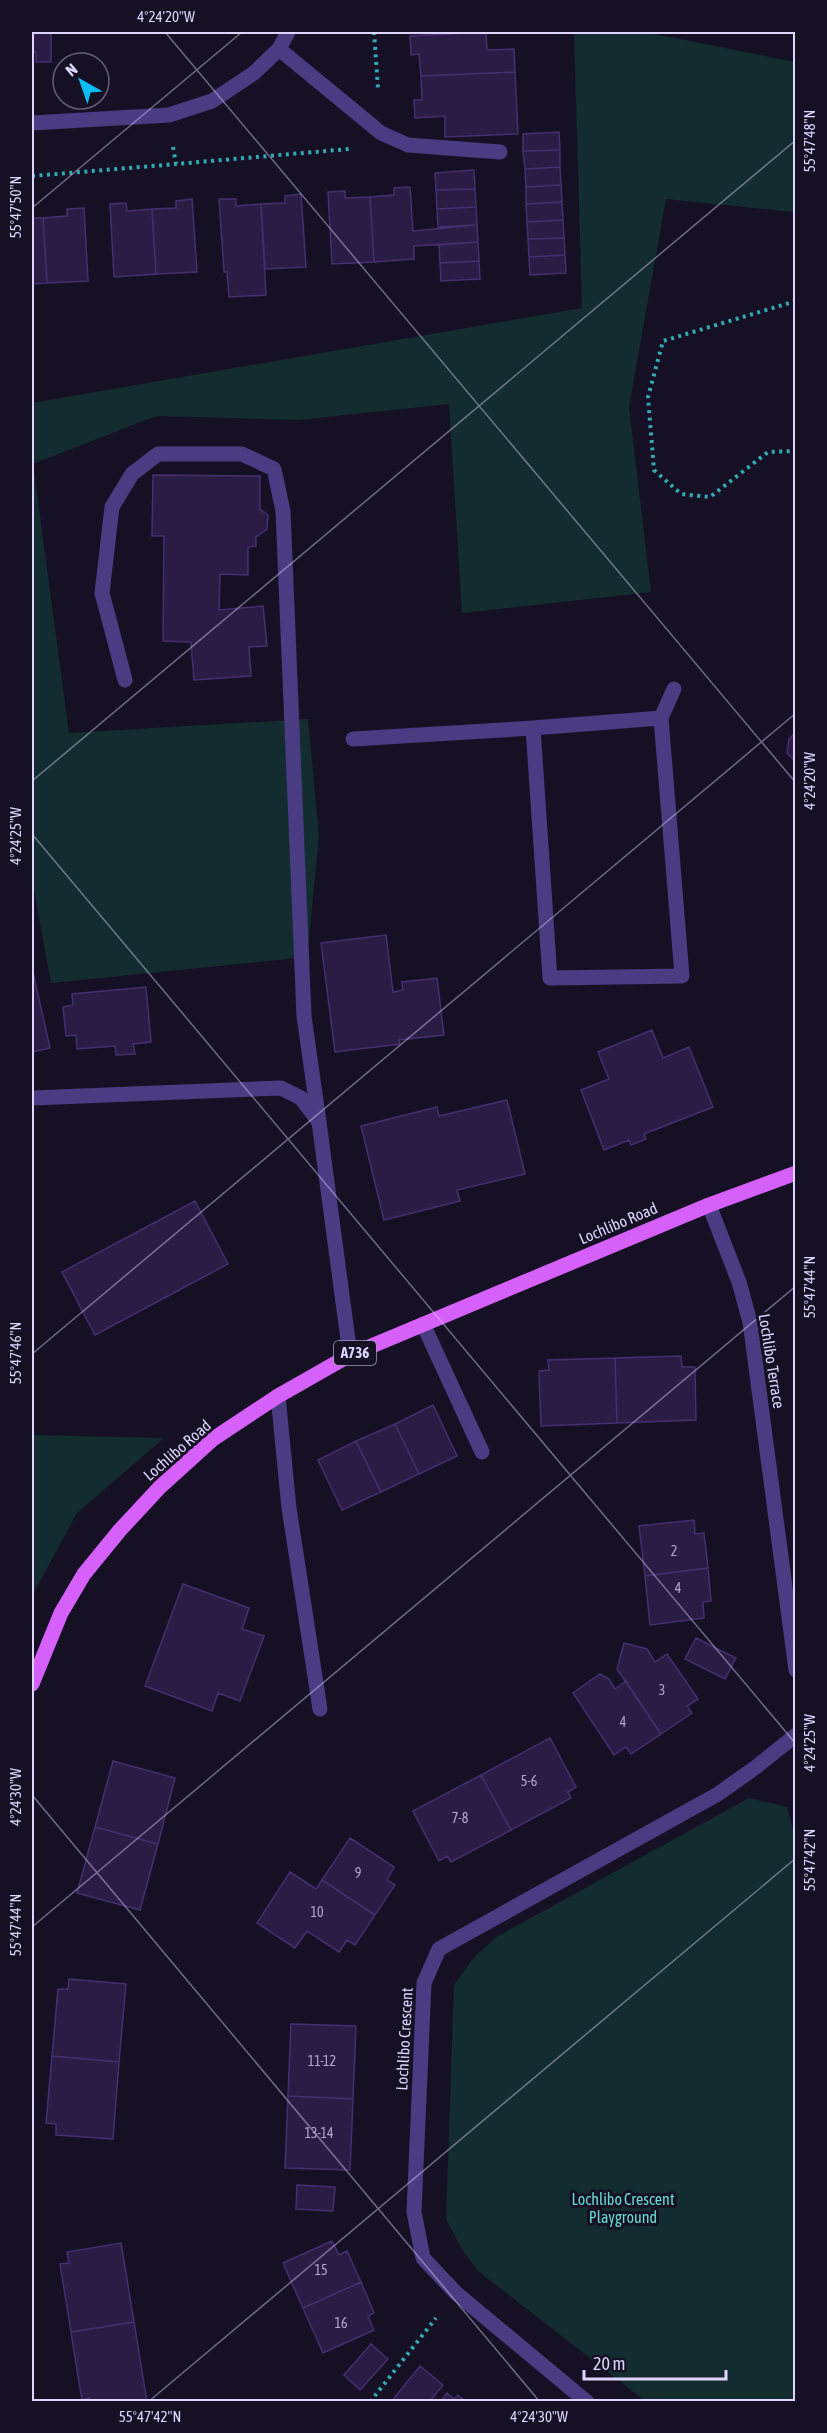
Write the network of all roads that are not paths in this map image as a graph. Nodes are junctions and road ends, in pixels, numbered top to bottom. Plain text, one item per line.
1 (288, 32) edge
2 (279, 49) junction
3 (32, 123) edge
4 (501, 152) dead end
5 (125, 680) dead end
6 (674, 689) dead end
7 (661, 718) junction
8 (533, 728) junction
9 (353, 739) dead end
10 (32, 1098) edge
11 (319, 1122) junction
12 (795, 1173) edge
13 (709, 1205) junction
14 (423, 1324) junction
15 (350, 1355) junction
16 (278, 1396) junction
17 (482, 1452) dead end
18 (795, 1670) edge
19 (32, 1684) edge
20 (320, 1709) dead end
21 (795, 1735) edge
22 (587, 2402) edge

1 - 2 street
2 - 3 street
2 - 4 street
5 - 11 street
6 - 7 street
7 - 8 street
7 - 8 street
8 - 9 street
10 - 11 street
11 - 15 street
12 - 13 main road, Lochlibo Road / A736
13 - 14 main road, Lochlibo Road / A736
13 - 18 street, Lochlibo Terrace
14 - 15 main road, Lochlibo Road / A736
14 - 17 street
15 - 16 main road, Lochlibo Road / A736
16 - 19 main road, Lochlibo Road / A736
16 - 20 street
21 - 22 street, Lochlibo Crescent

